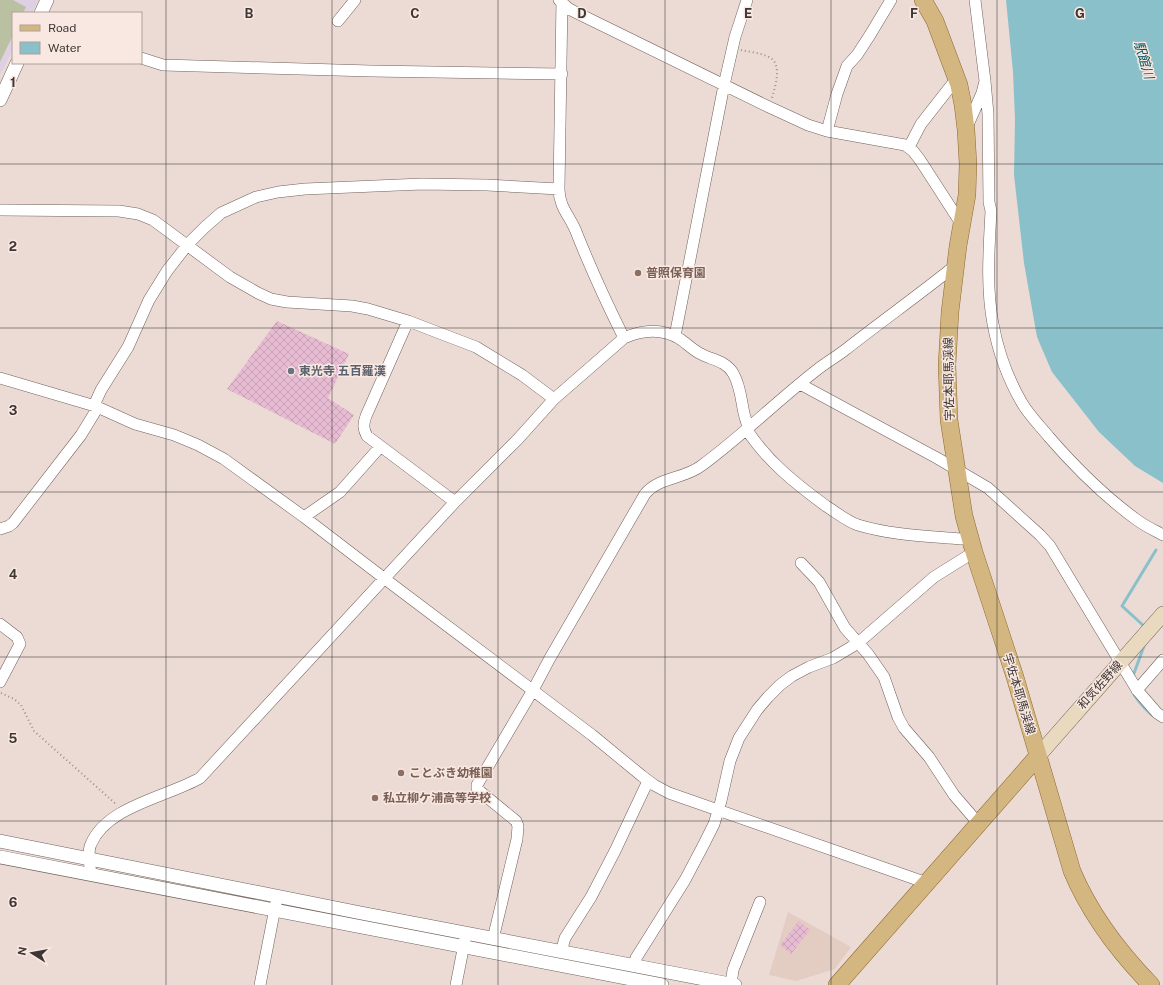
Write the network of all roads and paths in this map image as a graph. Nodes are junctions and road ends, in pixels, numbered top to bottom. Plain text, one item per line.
1 (355, 0) edge
2 (747, 0) edge
3 (891, 0) edge
4 (923, 0) edge
5 (975, 0) edge
6 (561, 1) edge
7 (338, 21) dead end
8 (732, 48) junction
9 (142, 58) edge
10 (17, 64) edge
11 (562, 74) junction
12 (957, 78) junction
13 (985, 82) junction
14 (724, 85) junction
15 (0, 100) edge
16 (769, 107) junction
17 (966, 130) junction
18 (827, 131) junction
19 (909, 147) junction
20 (558, 189) junction
21 (0, 210) edge
22 (962, 225) junction
23 (188, 244) junction
24 (956, 265) junction
25 (408, 321) junction
26 (675, 336) junction
27 (624, 338) junction
28 (0, 378) edge
29 (800, 384) junction
30 (554, 399) junction
31 (95, 406) junction
32 (748, 429) junction
33 (380, 447) junction
34 (956, 469) junction
35 (455, 502) junction
36 (304, 517) junction
37 (0, 529) edge
38 (1163, 535) edge
39 (972, 545) junction
40 (801, 563) dead end
41 (385, 579) junction
42 (1163, 614) edge
43 (0, 624) edge
44 (858, 643) junction
45 (1163, 660) edge
46 (1120, 663) junction
47 (0, 682) edge
48 (533, 690) junction
49 (1137, 690) junction
50 (0, 693) edge
51 (1163, 717) edge
52 (1038, 756) junction
53 (648, 781) junction
54 (718, 810) junction
55 (122, 812) junction
56 (979, 824) junction
57 (0, 841) edge
58 (0, 857) edge
59 (90, 859) junction
60 (91, 874) junction
61 (927, 883) junction
62 (277, 896) junction
63 (760, 902) dead end
64 (275, 910) junction
65 (493, 939) junction
66 (465, 940) junction
67 (561, 952) junction
68 (634, 966) junction
69 (260, 985) edge
70 (456, 985) edge
71 (662, 985) edge
72 (733, 985) edge
73 (837, 985) edge
74 (1151, 985) edge

1 - 7 street
2 - 8 street
3 - 18 street
4 - 12 main road, 宇佐本耶馬渓線
5 - 13 street
6 - 11 street
6 - 14 street
8 - 14 street
8 - 16 path
9 - 11 street
10 - 15 street
11 - 20 street
12 - 17 main road, 宇佐本耶馬渓線
12 - 19 street
13 - 17 street
13 - 38 street
14 - 16 street
14 - 26 street
16 - 18 street
17 - 22 main road, 宇佐本耶馬渓線
18 - 19 street
19 - 22 street
20 - 23 street
20 - 27 street
21 - 23 street
22 - 24 main road, 宇佐本耶馬渓線
23 - 25 street
23 - 31 street
24 - 29 street
24 - 34 main road, 宇佐本耶馬渓線
25 - 30 street
25 - 33 street
26 - 27 street
26 - 32 street
27 - 30 street
28 - 31 street
29 - 32 street
29 - 34 street
30 - 35 street
31 - 36 street
31 - 37 street
32 - 39 street
32 - 48 street
33 - 35 street
33 - 36 street
34 - 39 main road, 宇佐本耶馬渓線
34 - 46 street
35 - 41 street
36 - 41 street
39 - 44 street
39 - 52 main road, 宇佐本耶馬渓線
40 - 44 street
41 - 48 street
41 - 55 street
42 - 46 main road, 和気佐野線
43 - 47 street
44 - 54 street
44 - 56 street
45 - 49 street
46 - 49 street
46 - 52 main road, 和気佐野線
48 - 53 street
48 - 65 street
49 - 51 street
50 - 55 path
52 - 56 main road
52 - 74 main road, 宇佐本耶馬渓線
53 - 54 street
53 - 67 street
54 - 61 street
54 - 68 street
55 - 59 street
56 - 61 main road
57 - 59 street
58 - 60 street
59 - 60 street
59 - 62 street
60 - 64 street
61 - 73 main road
62 - 64 street
62 - 66 street
63 - 72 street
64 - 66 street
64 - 69 street
65 - 66 street
65 - 67 street
66 - 70 street
66 - 71 street
67 - 68 street
68 - 72 street

